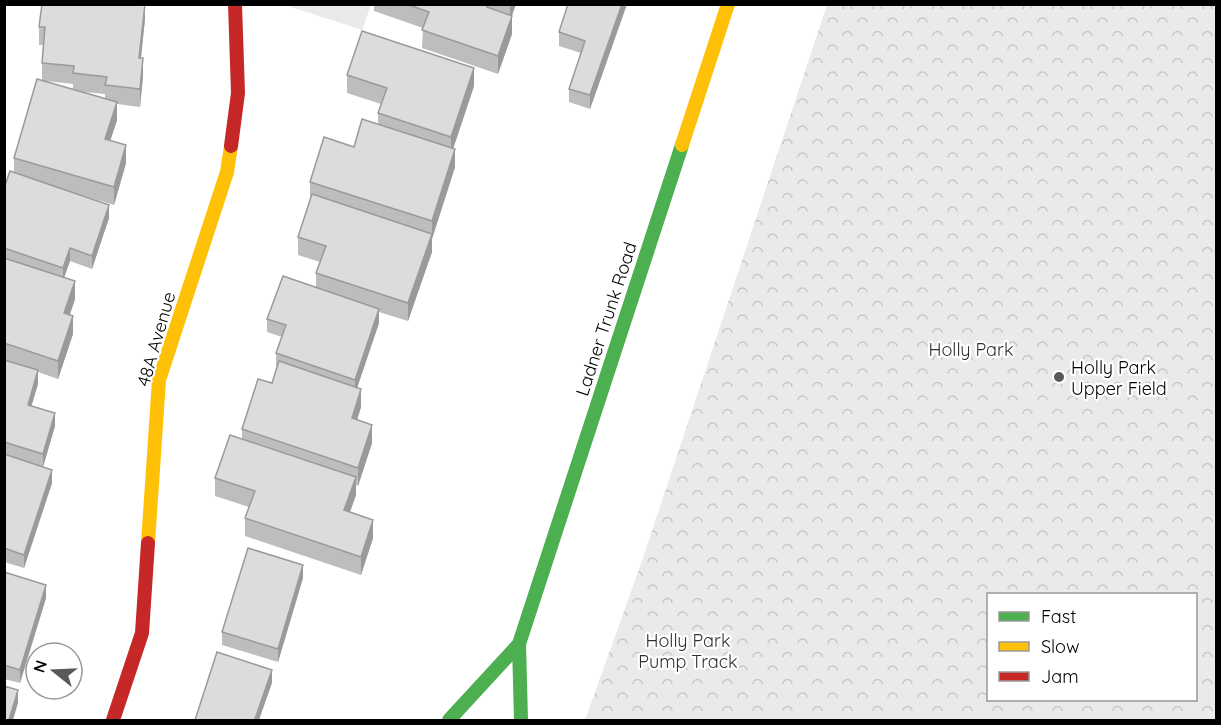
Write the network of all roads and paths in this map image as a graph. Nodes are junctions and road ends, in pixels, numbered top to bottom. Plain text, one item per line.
1 (235, 4) edge
2 (728, 4) edge
3 (519, 644) junction
4 (113, 720) edge
5 (449, 720) edge
6 (521, 720) edge

1 - 4 main road, 48A Avenue
2 - 3 main road, Ladner Trunk Road
3 - 5 main road, Ladner Trunk Road
3 - 6 main road, Ladner Trunk Road

